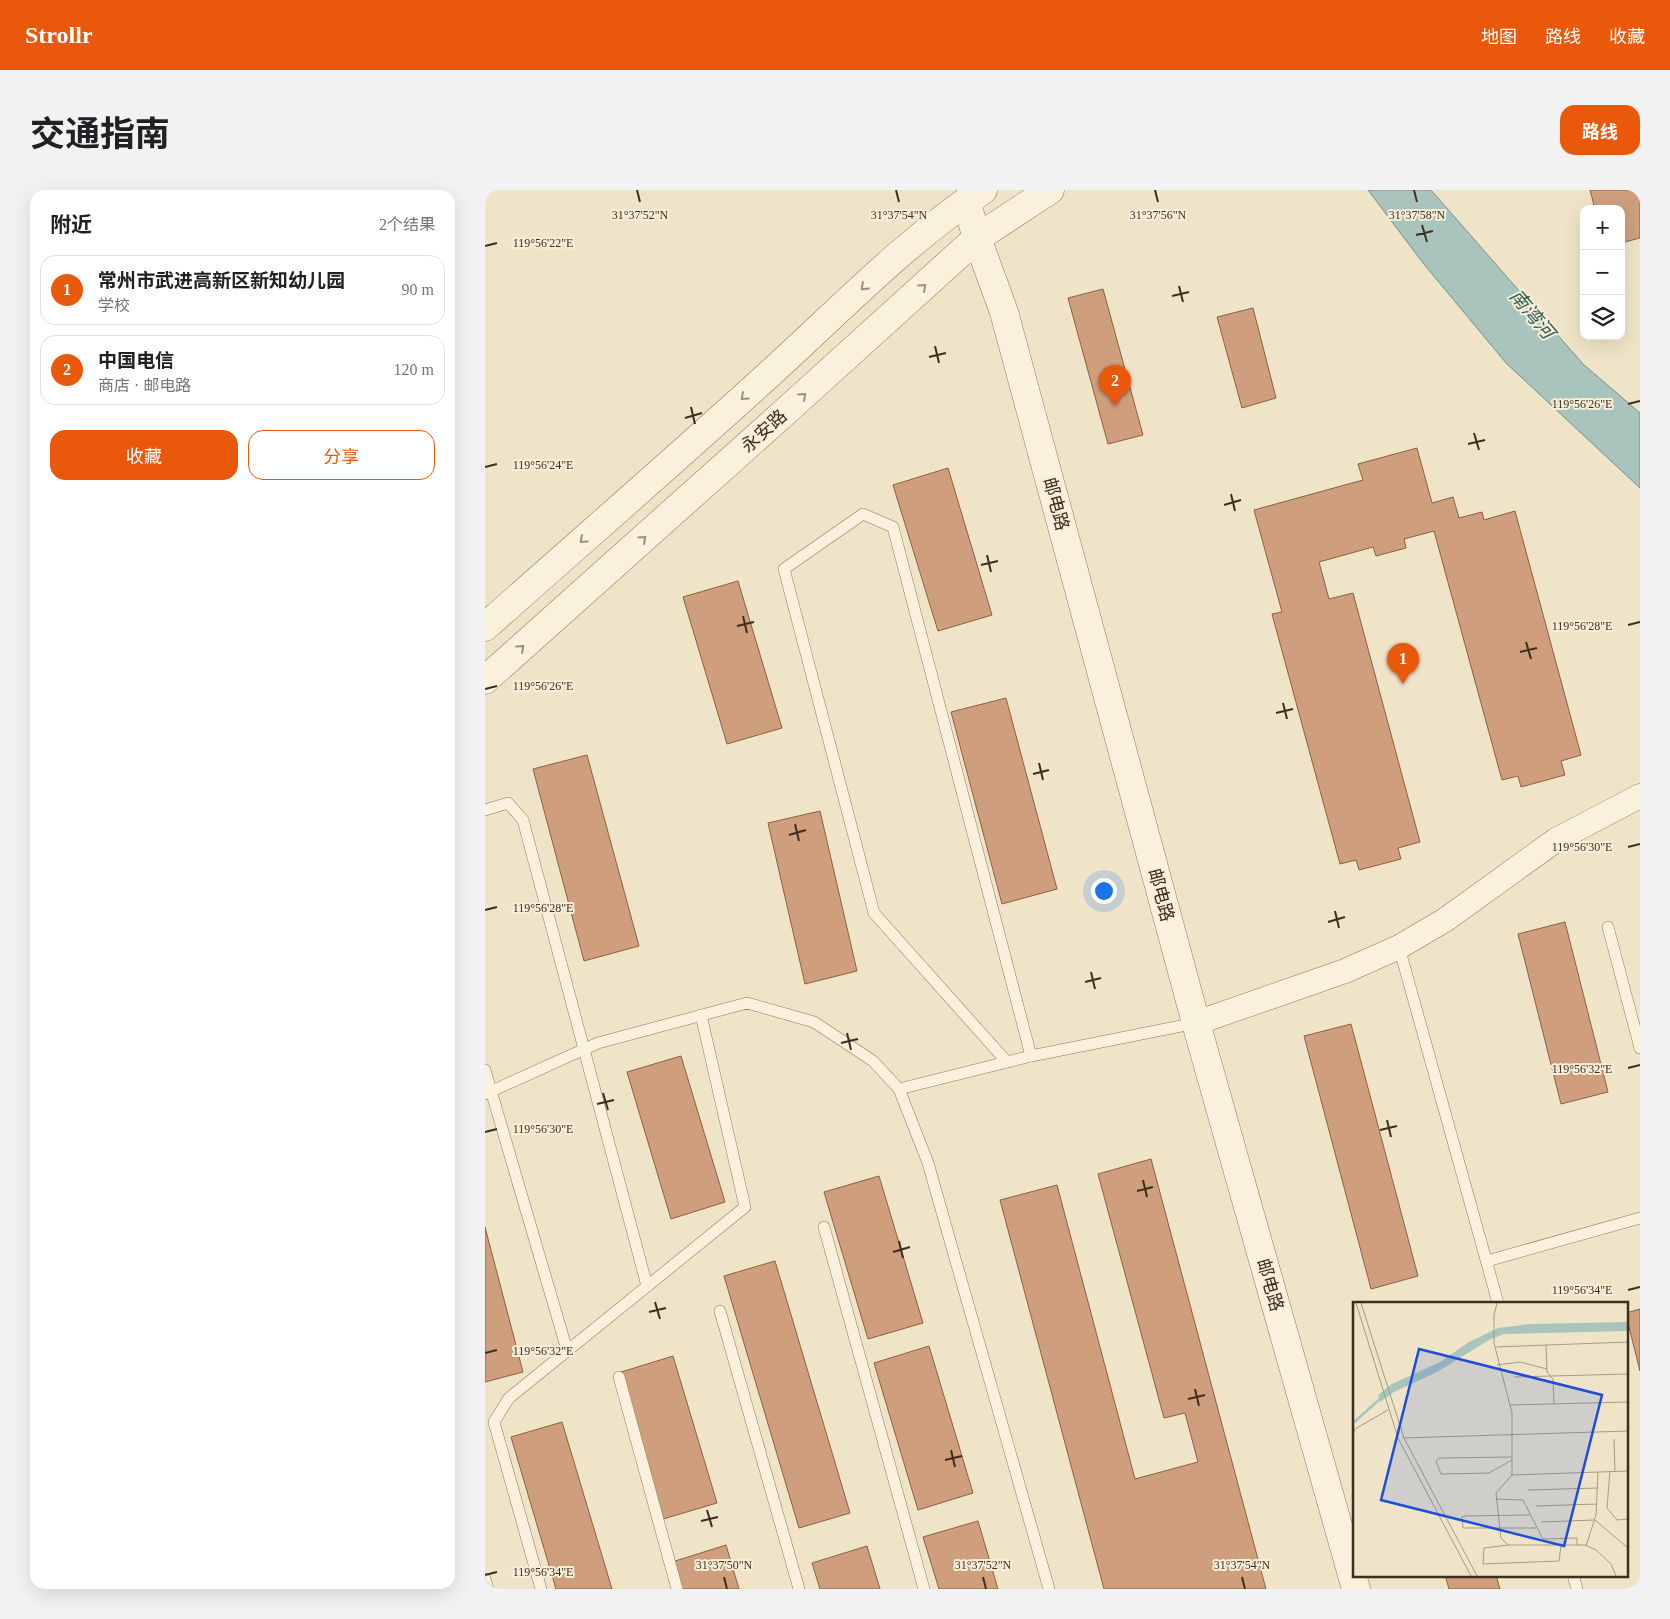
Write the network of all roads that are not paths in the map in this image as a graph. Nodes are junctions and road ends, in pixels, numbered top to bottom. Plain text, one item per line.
1 (1050, 190) edge
2 (974, 196) edge
3 (977, 238) junction
4 (485, 627) edge
5 (485, 680) edge
6 (1640, 796) edge
7 (485, 810) edge
8 (1608, 927) dead end
9 (1399, 947) junction
10 (701, 1015) junction
11 (1196, 1023) junction
12 (1640, 1048) edge
13 (583, 1049) junction
14 (1031, 1056) junction
15 (1007, 1062) junction
16 (485, 1070) edge
17 (899, 1089) junction
18 (488, 1093) edge
19 (1640, 1218) edge
20 (824, 1227) dead end
21 (1487, 1261) junction
22 (647, 1286) junction
23 (1498, 1302) edge
24 (720, 1311) dead end
25 (567, 1350) junction
26 (619, 1377) dead end
27 (1573, 1576) edge
28 (485, 1579) edge
29 (488, 1589) edge
30 (541, 1589) edge
31 (677, 1589) edge
32 (799, 1589) edge
33 (924, 1589) edge
34 (1049, 1589) edge
35 (1356, 1589) edge
36 (1577, 1589) edge

1 - 3 street, 永安路
2 - 3 street, 邮电路
2 -> 4 street
5 -> 3 street, 永安路
3 - 11 street, 邮电路
6 - 9 street
7 - 13 lane
8 - 12 lane
9 - 11 street
9 - 21 lane
10 - 13 lane
10 - 17 lane
10 - 22 lane
11 - 14 lane
11 - 35 street, 邮电路
13 - 18 lane
13 - 22 lane
14 - 15 lane
14 - 15 lane
15 - 17 lane
16 - 18 lane
17 - 34 lane
18 - 25 lane
19 - 21 lane
20 - 33 lane
21 - 23 lane
22 - 25 lane
24 - 32 lane
25 - 30 lane
26 - 31 lane
27 - 36 lane
28 - 29 lane

